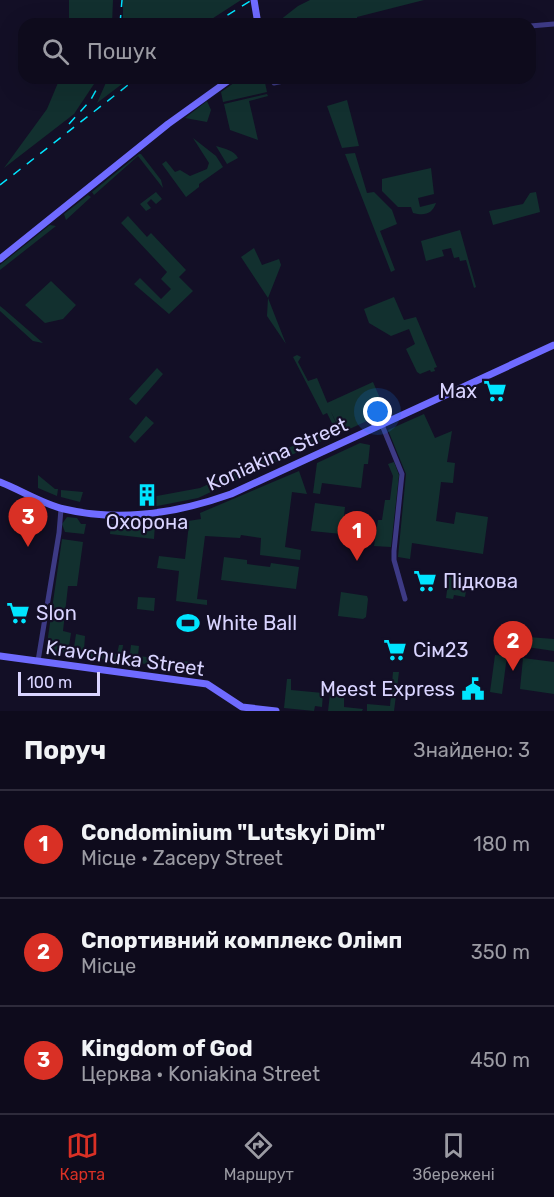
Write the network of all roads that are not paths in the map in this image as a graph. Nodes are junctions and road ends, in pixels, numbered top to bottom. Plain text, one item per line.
1 (254, 0) edge
2 (257, 18) edge
3 (554, 24) edge
4 (536, 26) edge
5 (224, 84) edge
6 (0, 259) edge
7 (554, 345) edge
8 (382, 424) junction
9 (0, 482) edge
10 (61, 508) junction
11 (405, 599) dead end
12 (0, 656) edge
13 (38, 662) junction
14 (242, 709) edge
15 (276, 711) edge

1 - 2 main road
3 - 4 street
5 - 6 main road
7 - 8 main road, Koniakina Street
8 - 10 main road, Koniakina Street
8 - 11 street
9 - 10 main road, Koniakina Street
10 - 13 street
12 - 13 main road, Kravchuka Street
13 - 14 main road, Kravchuka Street
14 - 15 main road, Kravchuka Street

